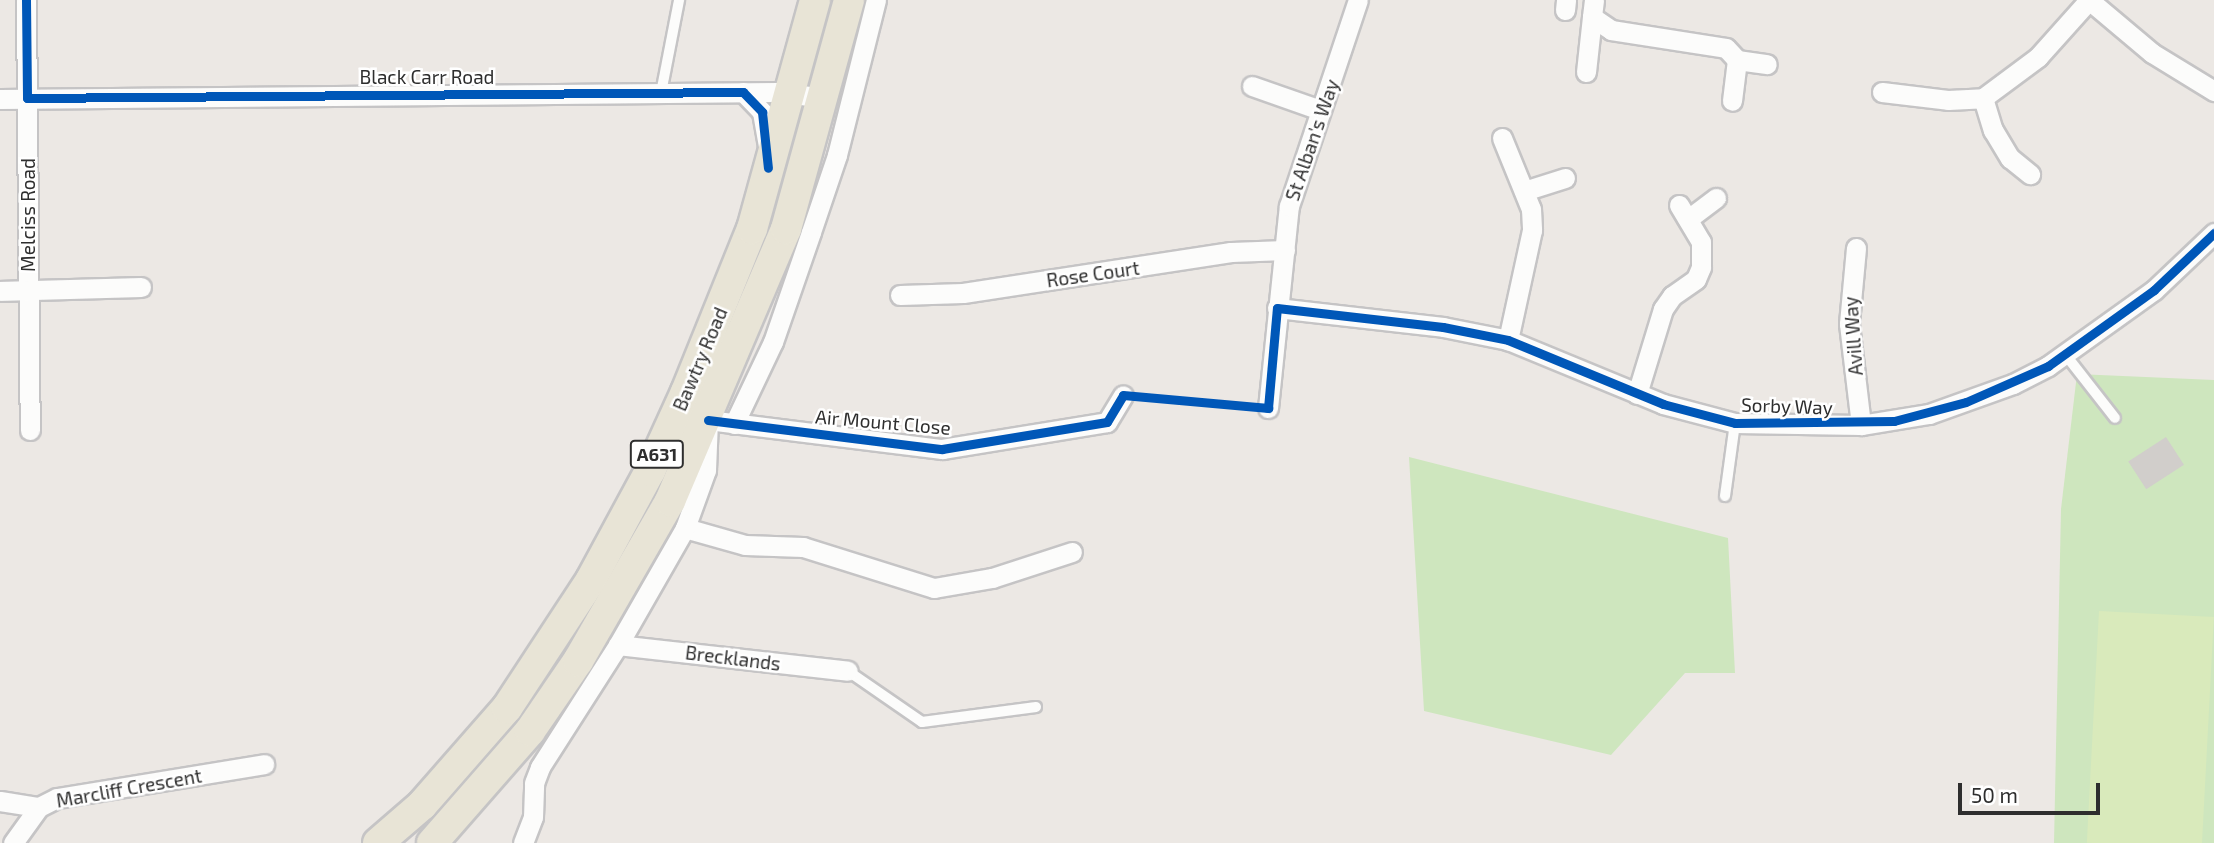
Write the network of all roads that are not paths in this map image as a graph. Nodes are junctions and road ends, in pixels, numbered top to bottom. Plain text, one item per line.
1 (26, 0) edge
2 (679, 0) edge
3 (816, 0) edge
4 (849, 0) edge
5 (876, 0) edge
6 (1357, 0) edge
7 (2089, 0) edge
8 (1593, 8) edge
9 (1737, 60) junction
10 (1767, 64) dead end
11 (1586, 72) dead end
12 (1252, 86) dead end
13 (2214, 91) edge
14 (743, 92) junction
15 (792, 92) junction
16 (1882, 92) dead end
17 (661, 93) junction
18 (27, 98) junction
19 (825, 98) junction
20 (1983, 98) junction
21 (0, 99) edge
22 (1732, 101) dead end
23 (1320, 110) junction
24 (1502, 138) dead end
25 (772, 158) junction
26 (808, 158) junction
27 (2030, 174) dead end
28 (1565, 178) dead end
29 (1524, 191) junction
30 (1716, 198) dead end
31 (2213, 235) edge
32 (1856, 248) dead end
33 (1285, 250) junction
34 (141, 287) dead end
35 (0, 291) edge
36 (28, 291) junction
37 (900, 295) dead end
38 (1277, 308) junction
39 (1508, 340) junction
40 (2065, 354) junction
41 (1637, 394) junction
42 (1123, 395) dead end
43 (1268, 408) dead end
44 (2115, 418) dead end
45 (721, 422) junction
46 (1735, 423) junction
47 (1861, 425) junction
48 (30, 430) dead end
49 (1725, 496) dead end
50 (685, 528) junction
51 (1072, 552) dead end
52 (618, 645) junction
53 (848, 671) joint
54 (1036, 707) dead end
55 (264, 764) dead end
56 (0, 801) edge
57 (39, 807) junction
58 (444, 839) edge
59 (13, 843) edge
60 (377, 843) edge
61 (523, 843) edge

1 - 18 street, Melciss Road
2 - 17 lane
3 - 15 main road, Bawtry Road / A631
4 - 19 main road, Bawtry Road / A631
5 - 45 street, Bawtry Road
6 - 23 street, St Alban's Way
7 - 13 street
7 - 20 street
8 - 9 street
8 - 11 street
9 - 10 street
9 - 22 street
12 - 23 street
14 - 15 street, Black Carr Road
14 - 17 street, Black Carr Road
14 - 25 street
15 - 19 street, Black Carr Road
15 - 25 main road, Bawtry Road / A631
16 - 20 street
17 - 18 street, Black Carr Road
18 - 21 street, Black Carr Road
18 - 36 street, Melciss Road
19 - 26 main road, Bawtry Road / A631
20 - 27 street
23 - 33 street, St Alban's Way
24 - 29 street
25 - 26 main road
25 - 60 main road, Bawtry Road / A631
26 - 45 main road, Bawtry Road / A631
28 - 29 street
29 - 39 street
30 - 41 street
31 - 40 street, Sorby Way
32 - 47 street, Avill Way
33 - 37 street, Rose Court
33 - 38 street, St Alban's Way
34 - 36 street
35 - 36 street
36 - 48 street, Melciss Road
38 - 39 street, Sorby Way
38 - 43 street, St Alban's Way
39 - 41 street, Sorby Way
40 - 44 lane
40 - 47 street, Sorby Way
41 - 46 street, Sorby Way
42 - 45 street, Air Mount Close
45 - 50 street, Bawtry Road
45 - 58 main road, Bawtry Road / A631
46 - 47 street, Sorby Way
46 - 49 lane
50 - 51 street
50 - 52 street, Bawtry Road
52 - 53 street, Brecklands
52 - 61 street, Bawtry Road
53 - 54 lane
55 - 57 street, Marcliff Crescent
56 - 57 street
57 - 59 street, Marcliff Crescent

